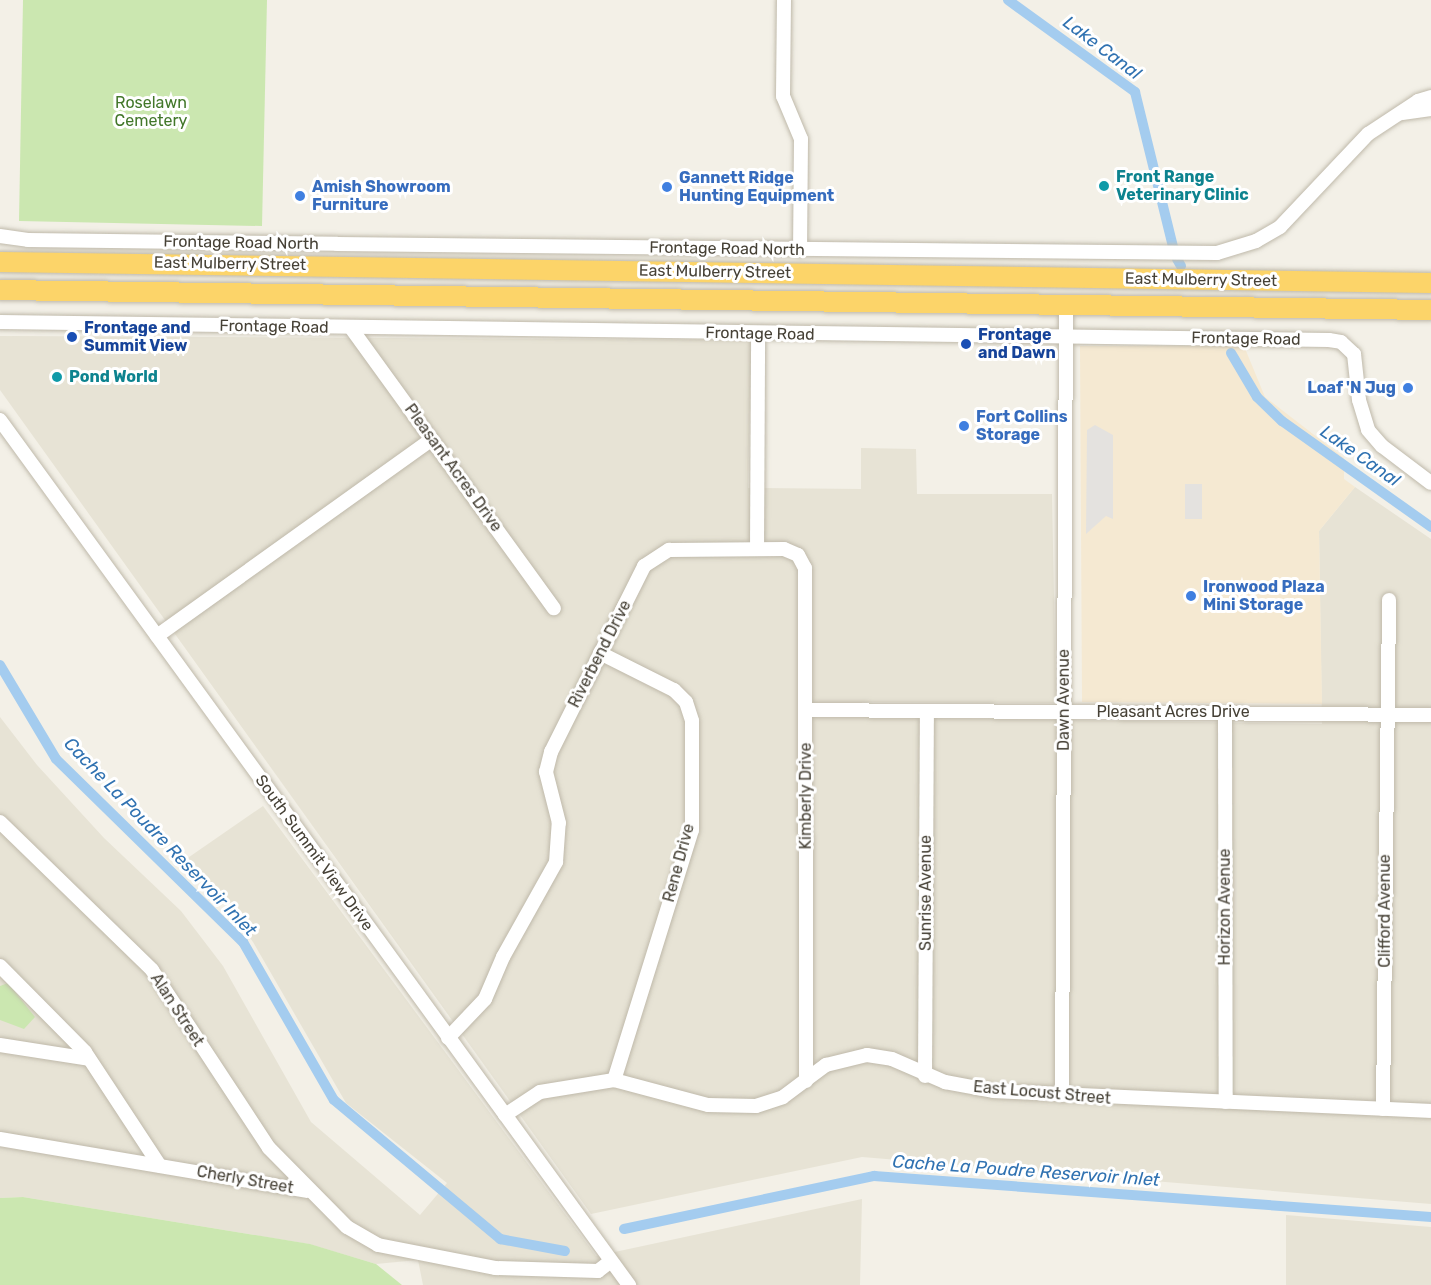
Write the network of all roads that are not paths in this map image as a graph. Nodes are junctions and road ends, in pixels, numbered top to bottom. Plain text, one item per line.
1 (784, 0) edge
2 (1431, 97) edge
3 (1431, 109) edge
4 (1402, 113) junction
5 (0, 236) edge
6 (800, 250) junction
7 (1066, 252) junction
8 (0, 262) edge
9 (1431, 272) edge
10 (1066, 278) junction
11 (1326, 282) junction
12 (1431, 283) edge
13 (0, 290) edge
14 (1066, 305) junction
15 (1431, 310) edge
16 (0, 322) edge
17 (351, 328) junction
18 (758, 334) junction
19 (1066, 337) junction
20 (0, 420) edge
21 (432, 439) junction
22 (1431, 483) edge
23 (757, 549) junction
24 (1389, 600) dead end
25 (554, 608) dead end
26 (157, 636) junction
27 (600, 653) junction
28 (806, 710) junction
29 (927, 711) junction
30 (1064, 711) junction
31 (1225, 712) junction
32 (1386, 714) junction
33 (1431, 715) edge
34 (0, 822) edge
35 (0, 966) edge
36 (448, 1038) junction
37 (0, 1045) edge
38 (89, 1059) junction
39 (925, 1076) junction
40 (614, 1080) junction
41 (806, 1081) junction
42 (1062, 1095) junction
43 (1226, 1101) junction
44 (1383, 1109) junction
45 (1431, 1111) edge
46 (505, 1115) junction
47 (0, 1139) edge
48 (160, 1166) junction
49 (307, 1191) junction
50 (611, 1260) junction
51 (629, 1285) edge

1 - 6 street
2 - 4 street, Frontage Road North
3 - 4 street
4 - 7 street, Frontage Road North
5 - 6 street, Frontage Road North
6 - 7 street, Frontage Road North
7 - 10 street
8 - 10 highway, East Mulberry Street
9 - 11 highway
10 - 11 highway, East Mulberry Street
11 - 12 highway, East Mulberry Street
13 - 14 highway, East Mulberry Street
14 - 15 highway, East Mulberry Street
14 - 19 street, Dawn Avenue
16 - 17 street, Frontage Road
17 - 18 street, Frontage Road
17 - 21 street, Pleasant Acres Drive
18 - 19 street, Frontage Road
18 - 23 street
19 - 22 street, Frontage Road
19 - 30 street, Dawn Avenue
20 - 26 street, South Summit View Drive
21 - 25 street, Pleasant Acres Drive
21 - 26 street
23 - 27 street, Riverbend Drive
23 - 28 street, Kimberly Drive
24 - 32 street, Clifford Avenue
26 - 36 street, South Summit View Drive
27 - 36 street, Riverbend Drive
27 - 40 street, Rene Drive
28 - 29 street, Pleasant Acres Drive
28 - 41 street, Kimberly Drive
29 - 30 street, Pleasant Acres Drive
29 - 39 street, Sunrise Avenue
30 - 31 street, Pleasant Acres Drive
30 - 42 street, Dawn Avenue
31 - 32 street, Pleasant Acres Drive
31 - 43 street, Horizon Avenue
32 - 33 street, Pleasant Acres Drive
32 - 44 street, Clifford Avenue
34 - 49 street, Alan Street
35 - 38 street
36 - 46 street, South Summit View Drive
37 - 38 street
38 - 48 street
39 - 41 street, East Locust Street
39 - 42 street, East Locust Street
40 - 41 street, East Locust Street
40 - 46 street, East Locust Street
42 - 43 street, East Locust Street
43 - 44 street, East Locust Street
44 - 45 street, East Locust Street
46 - 50 street, South Summit View Drive
47 - 48 street, Cherly Street
48 - 49 street, Cherly Street
49 - 50 street, Cherly Street
50 - 51 street, South Summit View Drive

